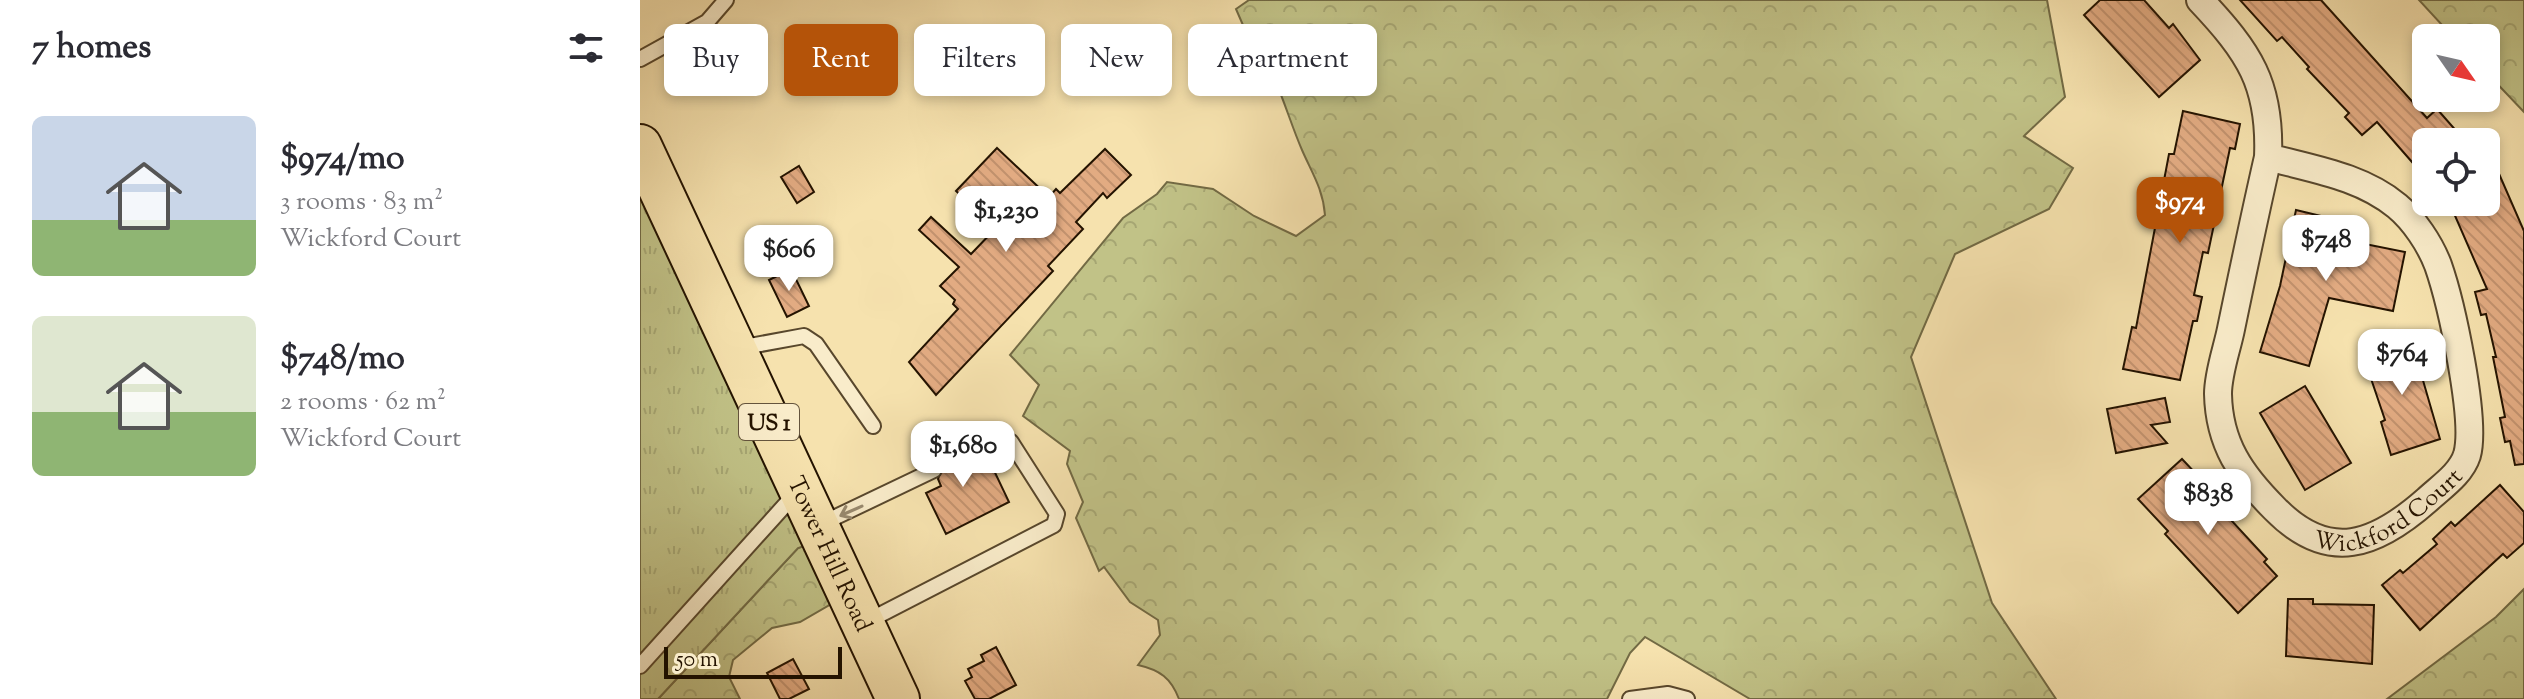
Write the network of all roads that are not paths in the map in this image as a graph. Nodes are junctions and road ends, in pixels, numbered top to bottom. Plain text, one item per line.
1 (726, 0) edge
2 (2200, 0) edge
3 (640, 59) edge
4 (640, 146) edge
5 (2268, 157) junction
6 (735, 348) junction
7 (873, 426) dead end
8 (965, 454) dead end
9 (934, 470) dead end
10 (802, 487) junction
11 (819, 525) junction
12 (862, 624) junction
13 (640, 666) edge
14 (898, 699) edge
15 (1630, 699) edge
16 (1687, 699) edge

1 - 3 lane
2 - 5 street, Wickford Court
4 - 6 main road, Tower Hill Road / US 1
5 - 5 street, Wickford Court
6 - 7 lane
6 - 10 main road, Tower Hill Road / US 1
8 - 12 lane
9 -> 11 lane
10 - 11 main road, Tower Hill Road / US 1
10 - 13 lane
11 - 12 main road, Tower Hill Road / US 1
12 - 14 main road, Tower Hill Road / US 1
15 - 16 lane

